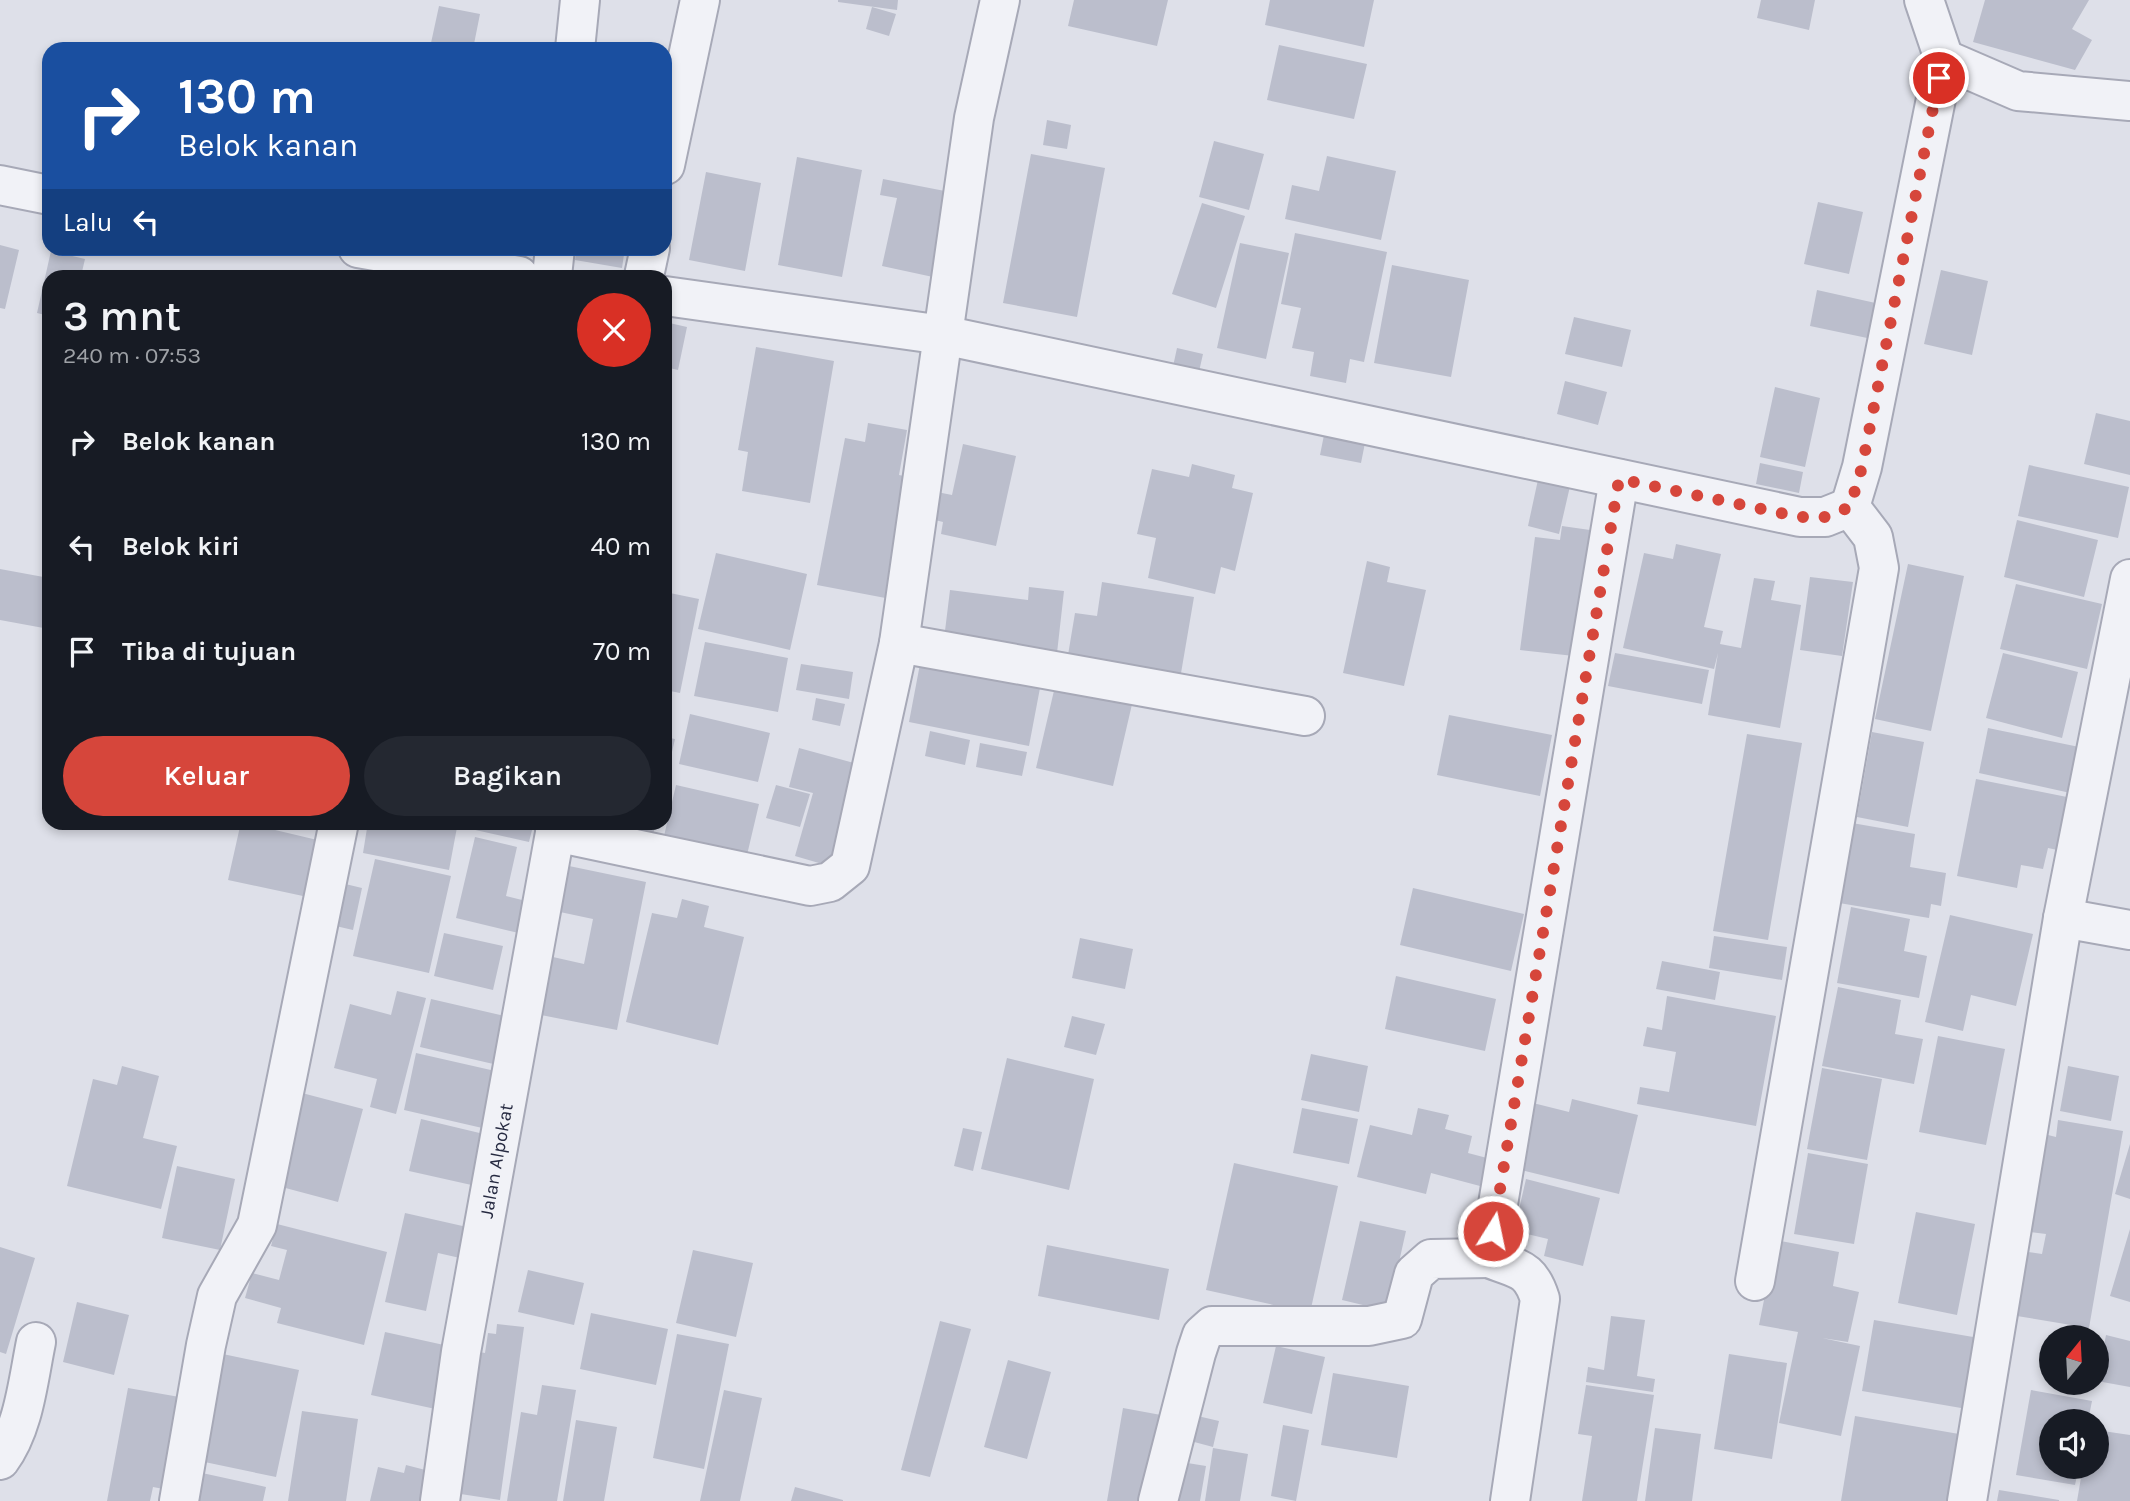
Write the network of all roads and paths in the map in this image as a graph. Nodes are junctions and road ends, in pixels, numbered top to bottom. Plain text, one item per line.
1 (700, 0) edge
2 (1000, 0) edge
3 (1927, 3) edge
4 (578, 21) edge
5 (594, 42) edge
6 (1944, 59) junction
7 (2130, 101) edge
8 (672, 124) edge
9 (0, 186) edge
10 (42, 194) edge
11 (404, 256) edge
12 (484, 270) edge
13 (672, 297) edge
14 (943, 335) junction
15 (1619, 479) junction
16 (1850, 507) junction
17 (2130, 579) edge
18 (899, 643) junction
19 (1305, 716) dead end
20 (337, 830) edge
21 (555, 830) edge
22 (569, 830) edge
23 (2063, 918) junction
24 (2130, 930) edge
25 (1489, 1258) junction
26 (1755, 1282) dead end
27 (36, 1342) dead end
28 (0, 1460) edge
29 (179, 1501) edge
30 (440, 1501) edge
31 (1158, 1501) edge
32 (1510, 1501) edge
33 (1967, 1501) edge

1 - 8 street
2 - 14 street
3 - 6 street
4 - 5 street
6 - 7 street
6 - 16 street
9 - 10 street
11 - 12 street
13 - 14 street
14 - 15 street
14 - 18 street
15 - 16 street
15 - 25 street
16 - 26 street
17 - 23 street
18 - 19 street
18 - 22 street
20 - 29 street
21 - 30 street, Jalan Alpokat
23 - 24 street
23 - 33 street
25 - 31 street
25 - 32 street
27 - 28 street

